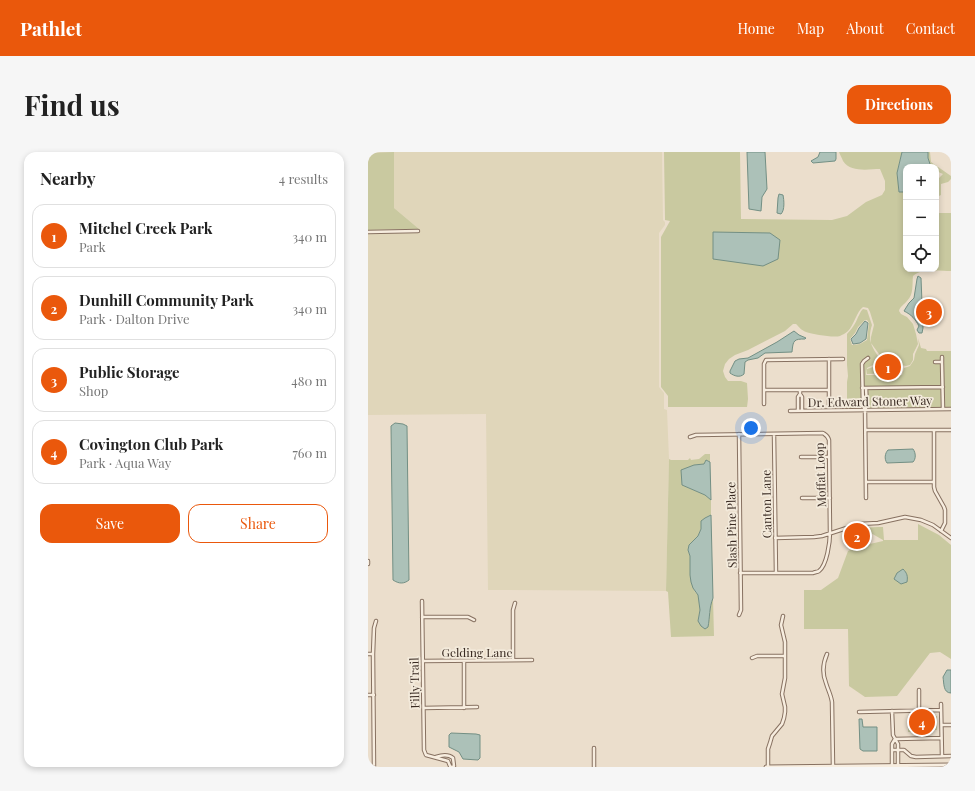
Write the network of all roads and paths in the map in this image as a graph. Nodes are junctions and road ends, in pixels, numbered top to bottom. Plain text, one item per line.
1 (418, 231) dead end
2 (368, 232) edge
3 (942, 357) dead end
4 (868, 358) dead end
5 (829, 359) junction
6 (844, 359) dead end
7 (935, 362) dead end
8 (942, 362) junction
9 (943, 387) junction
10 (862, 388) junction
11 (866, 388) junction
12 (764, 390) junction
13 (800, 390) junction
14 (829, 390) junction
15 (800, 394) junction
16 (798, 399) junction
17 (802, 399) junction
18 (863, 399) junction
19 (867, 399) junction
20 (798, 403) junction
21 (802, 403) junction
22 (764, 404) dead end
23 (829, 405) dead end
24 (943, 409) junction
25 (951, 409) edge
26 (865, 410) junction
27 (790, 411) dead end
28 (798, 411) junction
29 (802, 411) junction
30 (866, 430) junction
31 (934, 430) junction
32 (951, 430) edge
33 (738, 434) junction
34 (774, 434) junction
35 (690, 437) dead end
36 (802, 457) dead end
37 (829, 457) junction
38 (866, 482) junction
39 (934, 482) junction
40 (802, 498) dead end
41 (830, 498) junction
42 (866, 498) dead end
43 (941, 531) junction
44 (830, 532) junction
45 (775, 538) junction
46 (951, 538) edge
47 (740, 573) junction
48 (776, 573) junction
49 (422, 601) dead end
50 (515, 603) dead end
51 (739, 615) dead end
52 (783, 616) dead end
53 (422, 617) junction
54 (474, 620) dead end
55 (376, 621) dead end
56 (368, 654) edge
57 (373, 654) junction
58 (827, 654) dead end
59 (785, 656) junction
60 (752, 658) dead end
61 (513, 660) junction
62 (532, 660) dead end
63 (423, 661) junction
64 (464, 661) junction
65 (919, 690) dead end
66 (374, 695) junction
67 (368, 696) edge
68 (941, 704) dead end
69 (477, 707) dead end
70 (424, 708) junction
71 (464, 708) junction
72 (941, 710) junction
73 (892, 711) junction
74 (919, 711) junction
75 (859, 712) dead end
76 (941, 725) junction
77 (951, 725) edge
78 (941, 738) junction
79 (896, 739) junction
80 (594, 748) dead end
81 (892, 750) junction
82 (898, 750) junction
83 (942, 756) junction
84 (951, 756) edge
85 (436, 757) junction
86 (453, 758) junction
87 (448, 761) junction
88 (951, 765) edge
89 (833, 766) edge
90 (892, 766) edge
91 (898, 766) edge
92 (374, 767) edge
93 (452, 767) edge
94 (594, 767) edge
95 (767, 767) edge

1 - 2 street
3 - 8 street
4 - 10 street
5 - 6 street
5 - 12 street
5 - 14 street
7 - 8 street
8 - 9 street
9 - 11 street
9 - 24 street
10 - 11 street
10 - 18 street
11 - 19 street
12 - 13 street
12 - 22 street
13 - 14 street
13 - 15 street
14 - 23 street
15 - 16 street
15 - 17 street
16 - 17 street
16 - 20 street
17 - 21 street
18 - 19 street
18 - 26 street
19 - 26 street
20 - 21 street
20 - 28 street
21 - 29 street
24 - 25 street, Dr. Edward Stoner Way
24 - 26 street, Dr. Edward Stoner Way
26 - 29 street, Dr. Edward Stoner Way
26 - 30 street
27 - 28 street, Dr. Edward Stoner Way
28 - 29 street, Dr. Edward Stoner Way
30 - 31 street
30 - 38 street
31 - 32 street
31 - 39 street
33 - 34 street, Moffat Loop
33 - 35 street, Moffat Loop
33 - 47 street, Slash Pine Place
34 - 37 street, Moffat Loop
34 - 45 street, Canton Lane
36 - 37 street
37 - 41 street, Moffat Loop
38 - 39 street
38 - 42 street
39 - 43 street
40 - 41 street
41 - 44 street, Moffat Loop
43 - 44 street
43 - 46 street
44 - 45 street
44 - 48 street, Moffat Loop
45 - 48 street, Canton Lane
47 - 48 street, Moffat Loop
47 - 51 street, Slash Pine Place
49 - 53 street, Filly Trail
50 - 61 street
52 - 59 street
53 - 54 street
53 - 63 street, Filly Trail
55 - 57 street
56 - 57 street
57 - 66 street
58 - 89 street
59 - 60 street
59 - 95 street
61 - 62 street, Gelding Lane
61 - 64 street, Gelding Lane
63 - 64 street, Gelding Lane
63 - 70 street, Filly Trail
64 - 71 street
65 - 74 street
66 - 67 street
66 - 92 street
68 - 72 street
69 - 71 street
70 - 71 street
70 - 85 street, Filly Trail
72 - 74 street
72 - 76 street
73 - 74 street
73 - 75 street
73 - 79 street
76 - 77 street
76 - 78 street
78 - 79 street
78 - 83 street
79 - 81 street
79 - 82 street
80 - 94 street
81 - 82 street
81 - 90 street
82 - 83 street
82 - 91 street
83 - 84 street
85 - 86 street
85 - 87 street
86 - 87 street
86 - 93 street
87 - 93 street
88 - 91 street
89 - 90 street
89 - 95 street
90 - 91 street

